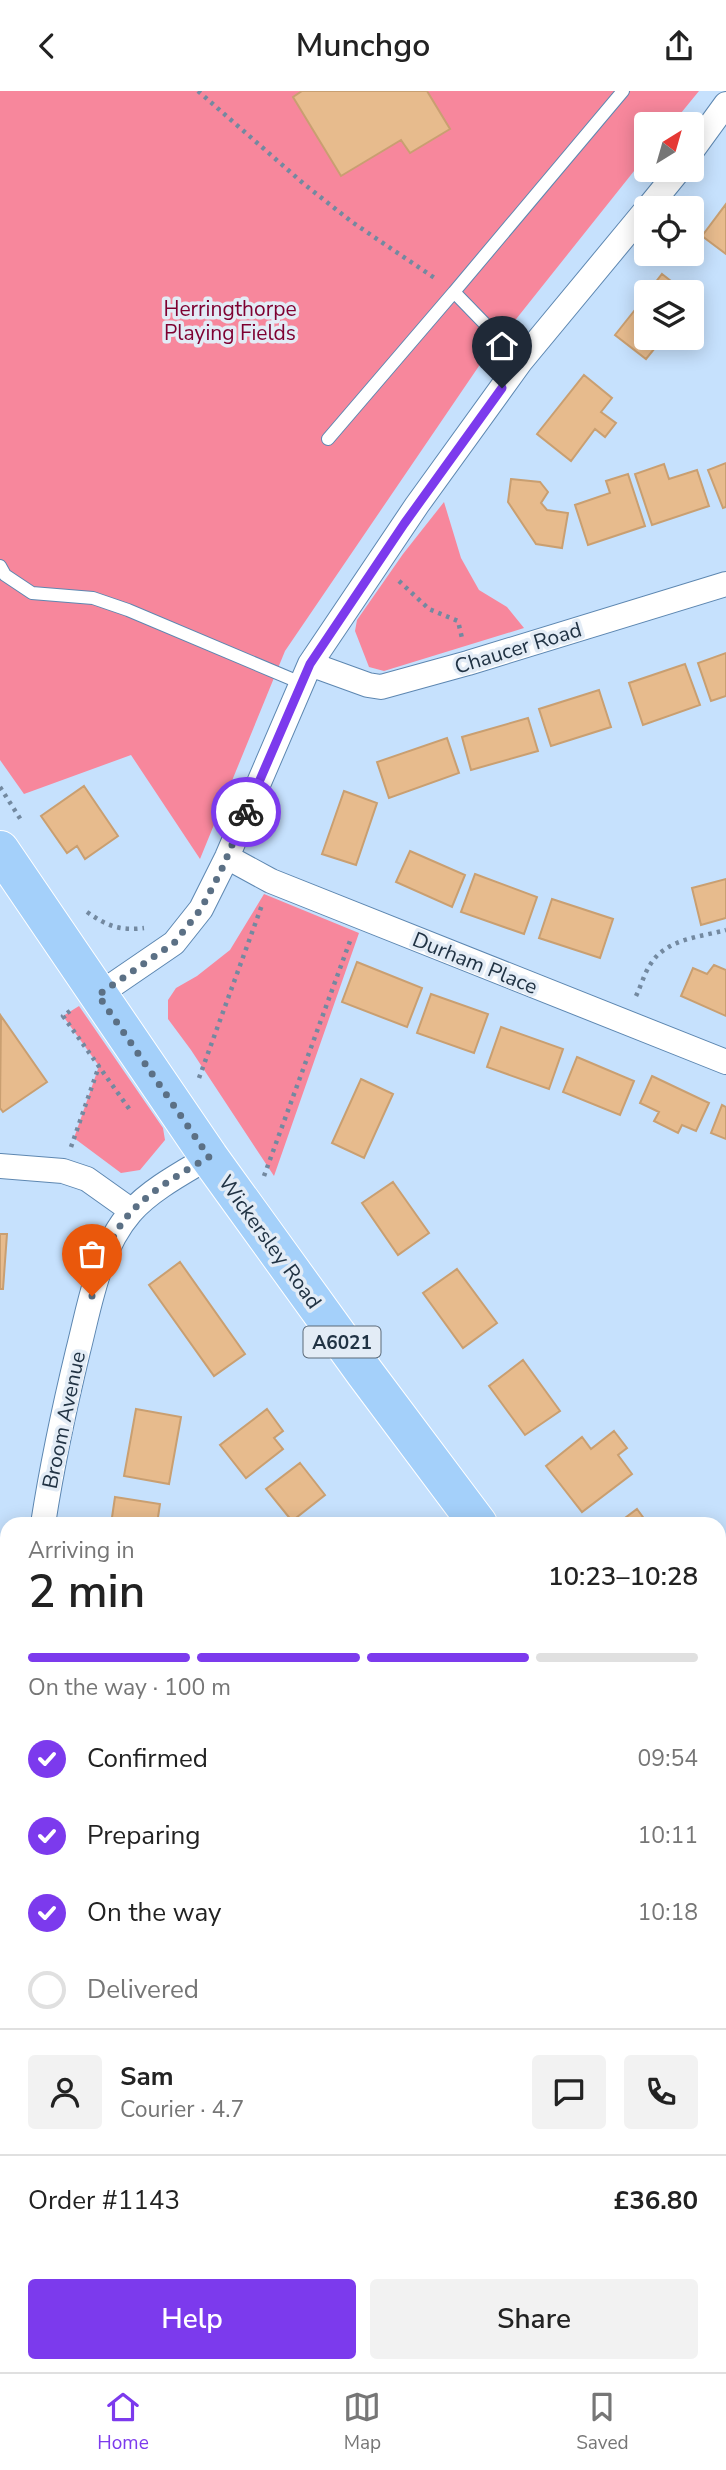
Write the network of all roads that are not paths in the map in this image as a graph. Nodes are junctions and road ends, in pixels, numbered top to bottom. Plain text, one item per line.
1 (623, 91) edge
2 (726, 104) edge
3 (704, 134) edge
4 (669, 182) edge
5 (658, 196) edge
6 (634, 225) edge
7 (454, 292) junction
8 (521, 361) junction
9 (328, 439) dead end
10 (0, 566) edge
11 (726, 584) edge
12 (305, 673) junction
13 (14, 840) edge
14 (227, 857) junction
15 (98, 995) junction
16 (726, 1062) edge
17 (209, 1157) junction
18 (0, 1166) edge
19 (132, 1211) junction
20 (44, 1517) edge
21 (473, 1517) edge

1 - 7 lane
2 - 3 street
4 - 5 street
6 - 8 street
7 - 8 lane
7 - 9 lane
8 - 12 street
10 - 12 lane
11 - 12 street, Chaucer Road
12 - 14 street
13 - 15 main road, Wickersley Road / A6021
14 - 15 street
14 - 16 street, Durham Place
15 - 17 main road, Wickersley Road / A6021
17 - 19 street, Broom Avenue
17 - 21 main road, Wickersley Road / A6021
18 - 19 street
19 - 20 street, Broom Avenue

